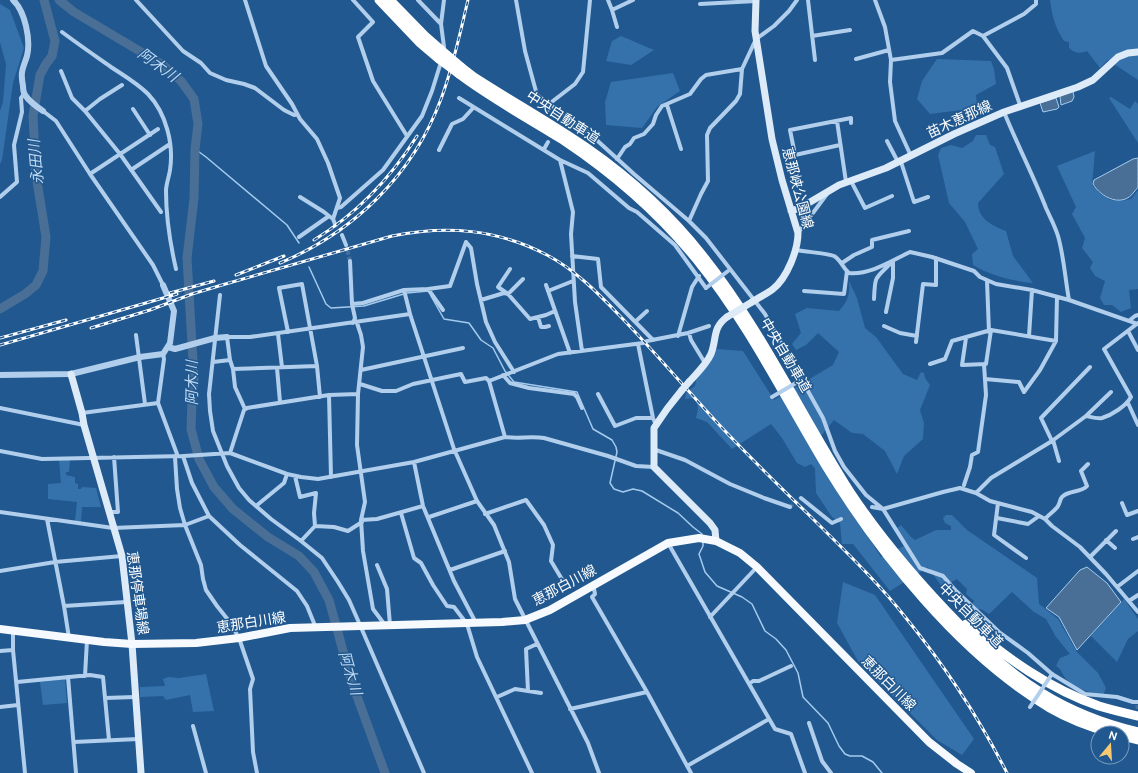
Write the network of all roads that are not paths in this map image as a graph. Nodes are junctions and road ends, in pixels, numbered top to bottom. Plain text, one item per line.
1 (13, 0) edge
2 (136, 0) edge
3 (244, 0) edge
4 (353, 0) edge
5 (379, 0) edge
6 (390, 0) edge
7 (418, 0) edge
8 (444, 0) edge
9 (516, 0) edge
10 (590, 0) edge
11 (608, 0) edge
12 (633, 0) edge
13 (797, 0) edge
14 (808, 0) edge
15 (874, 0) edge
16 (1036, 0) edge
17 (756, 1) edge
18 (700, 4) dead end
19 (612, 10) junction
20 (441, 24) junction
21 (617, 27) dead end
22 (850, 30) dead end
23 (62, 32) dead end
24 (812, 36) junction
25 (983, 36) junction
26 (756, 39) junction
27 (889, 50) junction
28 (1138, 52) edge
29 (440, 54) junction
30 (856, 59) dead end
31 (815, 60) dead end
32 (891, 60) junction
33 (742, 69) junction
34 (61, 71) dead end
35 (460, 71) junction
36 (122, 85) dead end
37 (26, 96) junction
38 (459, 98) dead end
39 (549, 104) junction
40 (666, 105) junction
41 (1020, 105) junction
42 (474, 107) junction
43 (132, 109) dead end
44 (548, 110) dead end
45 (85, 111) junction
46 (43, 112) joint
47 (1004, 112) junction
48 (297, 114) junction
49 (837, 121) junction
50 (851, 123) dead end
51 (158, 129) dead end
52 (150, 135) junction
53 (407, 136) junction
54 (887, 141) dead end
55 (548, 142) dead end
56 (170, 144) junction
57 (840, 145) junction
58 (544, 149) junction
59 (681, 149) dead end
60 (439, 150) dead end
61 (120, 154) junction
62 (911, 156) junction
63 (617, 159) junction
64 (560, 160) junction
65 (899, 162) junction
66 (131, 170) junction
67 (90, 174) junction
68 (848, 182) junction
69 (829, 192) junction
70 (892, 196) dead end
71 (300, 197) dead end
72 (928, 197) dead end
73 (0, 198) edge
74 (337, 208) junction
75 (791, 211) junction
76 (161, 212) dead end
77 (331, 218) junction
78 (689, 221) junction
79 (334, 224) tunnel mouth
80 (909, 231) dead end
81 (798, 233) junction
82 (342, 235) tunnel mouth
83 (299, 237) dead end
84 (346, 245) tunnel mouth
85 (797, 250) junction
86 (572, 256) junction
87 (936, 258) junction
88 (350, 261) tunnel mouth
89 (893, 261) junction
90 (842, 263) junction
91 (176, 269) dead end
92 (510, 269) dead end
93 (729, 270) junction
94 (847, 271) junction
95 (699, 276) junction
96 (523, 279) dead end
97 (574, 281) junction
98 (987, 281) junction
99 (163, 285) joint
100 (546, 285) dead end
101 (428, 288) junction
102 (404, 290) junction
103 (1032, 290) junction
104 (548, 291) junction
105 (804, 291) dead end
106 (508, 294) junction
107 (220, 295) dead end
108 (1058, 297) junction
109 (874, 299) dead end
110 (481, 300) junction
111 (1069, 300) junction
112 (753, 301) junction
113 (353, 307) junction
114 (443, 310) dead end
115 (555, 311) junction
116 (647, 311) dead end
117 (886, 312) dead end
118 (410, 314) junction
119 (1138, 315) edge
120 (538, 317) junction
121 (1130, 320) junction
122 (635, 322) junction
123 (355, 323) junction
124 (1138, 324) edge
125 (549, 326) dead end
126 (709, 326) dead end
127 (884, 326) dead end
128 (310, 329) junction
129 (990, 331) junction
130 (1128, 331) junction
131 (288, 332) junction
132 (689, 333) junction
133 (278, 334) junction
134 (136, 335) dead end
135 (678, 336) junction
136 (917, 336) junction
137 (1029, 336) junction
138 (215, 338) junction
139 (226, 338) junction
140 (966, 338) junction
141 (653, 340) junction
142 (1056, 341) junction
143 (916, 342) dead end
144 (638, 344) junction
145 (168, 347) junction
146 (463, 348) dead end
147 (1138, 350) edge
148 (582, 351) junction
149 (570, 353) junction
150 (163, 354) junction
151 (423, 356) junction
152 (140, 357) junction
153 (230, 360) junction
154 (213, 362) junction
155 (705, 363) junction
156 (930, 364) dead end
157 (984, 364) junction
158 (317, 366) junction
159 (277, 368) junction
160 (282, 368) junction
161 (1090, 368) dead end
162 (233, 369) junction
163 (361, 370) junction
164 (514, 372) junction
165 (71, 374) junction
166 (0, 375) edge
167 (503, 375) junction
168 (985, 379) junction
169 (432, 380) junction
170 (801, 380) junction
171 (489, 381) junction
172 (360, 384) junction
173 (1110, 392) dead end
174 (329, 394) junction
175 (358, 394) junction
176 (598, 394) dead end
177 (320, 397) junction
178 (772, 397) dead end
179 (280, 402) junction
180 (158, 403) junction
181 (1128, 403) junction
182 (145, 404) junction
183 (0, 408) edge
184 (582, 408) dead end
185 (245, 409) junction
186 (82, 413) junction
187 (1086, 416) junction
188 (654, 422) junction
189 (84, 425) junction
190 (1138, 425) edge
191 (505, 438) junction
192 (1053, 441) junction
193 (653, 448) junction
194 (0, 451) edge
195 (456, 452) junction
196 (222, 453) junction
197 (230, 453) junction
198 (183, 456) junction
199 (93, 457) junction
200 (114, 457) junction
201 (175, 457) junction
202 (1059, 461) dead end
203 (414, 462) junction
204 (1088, 464) dead end
205 (654, 467) junction
206 (361, 472) junction
207 (287, 474) junction
208 (295, 476) junction
209 (331, 477) junction
210 (964, 485) dead end
211 (976, 493) junction
212 (801, 498) dead end
213 (477, 501) junction
214 (998, 503) junction
215 (1122, 503) dead end
216 (256, 506) junction
217 (423, 506) junction
218 (790, 507) dead end
219 (872, 507) dead end
220 (883, 509) junction
221 (1138, 511) edge
222 (0, 512) edge
223 (108, 512) junction
224 (401, 513) junction
225 (485, 514) junction
226 (209, 516) junction
227 (1040, 516) junction
228 (429, 517) junction
229 (997, 518) junction
230 (46, 519) junction
231 (841, 519) tunnel mouth
232 (1045, 519) junction
233 (361, 521) junction
234 (185, 525) junction
235 (316, 526) junction
236 (113, 528) junction
237 (1116, 531) dead end
238 (1138, 537) edge
239 (1133, 539) dead end
240 (1106, 540) junction
241 (301, 541) junction
242 (716, 541) junction
243 (668, 544) junction
244 (1115, 548) dead end
245 (505, 551) junction
246 (122, 556) junction
247 (1090, 557) junction
248 (1026, 558) dead end
249 (54, 562) junction
250 (377, 565) dead end
251 (757, 567) junction
252 (450, 570) junction
253 (0, 571) edge
254 (1138, 571) edge
255 (563, 581) dead end
256 (1117, 587) junction
257 (594, 590) dead end
258 (930, 594) junction
259 (1138, 595) edge
260 (1129, 601) junction
261 (126, 602) junction
262 (64, 606) junction
263 (1138, 612) edge
264 (710, 617) junction
265 (525, 620) junction
266 (476, 623) junction
267 (467, 624) junction
268 (360, 625) junction
269 (388, 625) junction
270 (316, 628) junction
271 (0, 629) edge
272 (13, 631) junction
273 (69, 638) junction
274 (239, 638) junction
275 (87, 640) junction
276 (132, 644) junction
277 (537, 644) junction
278 (13, 650) junction
279 (0, 651) edge
280 (791, 666) dead end
281 (1052, 674) junction
282 (85, 676) junction
283 (68, 677) junction
284 (17, 682) junction
285 (749, 684) junction
286 (528, 691) junction
287 (647, 692) junction
288 (541, 693) dead end
289 (136, 696) junction
290 (497, 697) junction
291 (105, 698) junction
292 (1138, 702) edge
293 (18, 705) junction
294 (0, 707) edge
295 (1030, 707) dead end
296 (570, 709) junction
297 (1138, 716) edge
298 (769, 719) junction
299 (808, 723) dead end
300 (192, 726) dead end
301 (1090, 726) edge
302 (1138, 732) edge
303 (138, 738) junction
304 (109, 740) junction
305 (74, 742) junction
306 (687, 766) junction
307 (25, 773) edge
308 (76, 773) edge
309 (141, 773) edge
310 (206, 773) edge
311 (257, 773) edge
312 (424, 773) edge
313 (532, 773) edge
314 (599, 773) edge
315 (691, 773) edge
316 (805, 773) edge
317 (831, 773) edge
318 (971, 773) edge

1 - 37 street
2 - 48 street
3 - 48 street
4 - 53 street
5 - 29 highway, 中央自動車道
6 - 29 highway, 中央自動車道
7 - 20 street
8 - 20 street
9 - 39 street
10 - 39 street
11 - 19 street
12 - 19 street
13 - 26 street
14 - 24 street
15 - 27 street
16 - 25 street
17 - 18 street
17 - 26 main road, 恵那峡公園線
19 - 21 street
20 - 53 street
22 - 24 street
23 - 56 street
24 - 31 street
25 - 32 street
25 - 41 street
26 - 33 street
26 - 75 main road, 恵那峡公園線
27 - 30 street
27 - 32 street
28 - 41 main road, 苗木恵那線
29 - 35 highway, 中央自動車道, bridge
32 - 62 street
33 - 40 street
33 - 78 street
34 - 45 street
35 - 258 highway, 中央自動車道
35 - 301 highway, 中央自動車道
36 - 45 street
37 - 46 street
37 - 73 street
38 - 42 street
39 - 44 street
39 - 63 street
40 - 59 street
40 - 63 street
41 - 47 main road, 苗木恵那線
42 - 58 street
42 - 60 street
43 - 52 street
45 - 61 street
46 - 67 street
47 - 62 main road, 苗木恵那線
47 - 111 street
48 - 74 street
49 - 50 street
49 - 57 street
49 - 57 street
51 - 52 street
52 - 61 street
53 - 74 street
54 - 65 street
55 - 58 street
56 - 66 street
56 - 91 street
57 - 68 street
58 - 64 street
61 - 66 street
61 - 67 street
62 - 65 main road, 苗木恵那線
63 - 78 street
64 - 86 street
64 - 95 street
65 - 68 main road, 苗木恵那線
65 - 72 street
66 - 76 street
67 - 99 street
68 - 69 main road, 苗木恵那線
68 - 70 street
69 - 75 main road, 苗木恵那線
69 - 81 street
71 - 77 street
74 - 77 street
75 - 81 main road, 恵那峡公園線
77 - 79 street
77 - 83 street
78 - 93 street
80 - 90 street
81 - 85 main road, 恵那峡公園線
82 - 84 street
85 - 90 street
85 - 112 main road, 恵那峡公園線
86 - 97 street
86 - 122 street
87 - 89 street
87 - 98 street
87 - 136 street
88 - 113 street
89 - 94 street
89 - 109 street
89 - 117 street
90 - 94 street
92 - 106 street
93 - 95 street, bridge
93 - 112 street
94 - 105 street
95 - 135 street
96 - 106 street
97 - 104 street
97 - 148 street
98 - 103 street
98 - 129 street
99 - 145 street
100 - 104 street
101 - 102 street
101 - 110 street
101 - 114 street
102 - 113 street
102 - 118 street
103 - 108 street
103 - 137 street
104 - 115 street
106 - 110 street
106 - 120 street
107 - 138 street
108 - 111 street
108 - 142 street
110 - 164 street
111 - 121 street
112 - 155 main road, 恵那峡公園線, bridge
112 - 170 street
113 - 123 street
115 - 120 street
115 - 149 street
116 - 122 street
118 - 123 street
118 - 151 street
119 - 121 street
120 - 125 street
121 - 124 street
122 - 141 street
123 - 128 street
123 - 163 street
124 - 130 street
126 - 132 street
127 - 136 street
128 - 131 street
128 - 131 street
128 - 158 street
129 - 137 street
129 - 140 street
129 - 157 street
130 - 147 street
130 - 181 street
131 - 133 street
132 - 135 street
132 - 155 street
133 - 139 street
133 - 160 street
134 - 152 street
135 - 141 street
136 - 143 street
137 - 142 street
138 - 139 street
138 - 145 street
138 - 154 street
139 - 153 street
140 - 156 street
140 - 157 street
141 - 144 street
142 - 168 street
144 - 148 street
144 - 188 street
145 - 150 street
146 - 151 street
148 - 149 street
149 - 164 street
150 - 152 street
150 - 180 street
151 - 163 street
151 - 169 street
152 - 165 street
152 - 182 street
153 - 154 street
153 - 162 street
154 - 196 street
155 - 188 main road, 恵那峡公園線, bridge
157 - 168 street
158 - 160 street
158 - 177 street
159 - 160 street
159 - 162 street
159 - 179 street
161 - 192 street
162 - 185 street
163 - 172 street
164 - 167 street
165 - 166 street
165 - 186 main road, 恵那停車場線
167 - 171 street
167 - 184 street
168 - 210 street
169 - 171 street
169 - 172 street
169 - 195 street
170 - 178 street, bridge
170 - 220 street
171 - 191 street
172 - 175 street
173 - 187 street
174 - 175 street
174 - 177 street
174 - 209 street
175 - 206 street
176 - 188 street
177 - 179 street
179 - 185 street
180 - 182 street
180 - 201 street
181 - 187 street
181 - 190 street
182 - 186 street
183 - 189 street
185 - 197 street
186 - 189 main road, 恵那停車場線
187 - 192 street
188 - 193 main road, 恵那峡公園線
189 - 199 main road, 恵那停車場線
191 - 195 street
191 - 205 street
192 - 202 street
192 - 211 street
193 - 205 main road, 恵那峡公園線
193 - 218 street
194 - 199 street
195 - 203 street
195 - 213 street
196 - 197 street
196 - 198 street
196 - 216 street
197 - 207 street
198 - 201 street
198 - 226 street
199 - 200 street
199 - 223 main road, 恵那停車場線
200 - 201 street
200 - 223 street
201 - 234 street
203 - 206 street
203 - 217 street
204 - 232 street
205 - 242 main road
206 - 209 street
206 - 233 street
207 - 208 street
207 - 216 street
208 - 209 street
208 - 235 street
211 - 214 street
211 - 220 street
212 - 231 street
213 - 225 street
213 - 228 street
214 - 227 street
214 - 229 street
215 - 221 street
216 - 241 street
217 - 224 street
217 - 228 street
219 - 220 street
220 - 281 street
222 - 230 street
223 - 236 main road, 恵那停車場線
224 - 233 street
224 - 267 street
225 - 245 street
225 - 255 street
226 - 234 street
226 - 270 street
227 - 229 street
227 - 232 street
228 - 252 street
229 - 248 street
230 - 236 street
230 - 249 street
232 - 247 street
233 - 235 street
233 - 269 street
234 - 236 street
234 - 274 street
235 - 241 street
236 - 246 main road, 恵那停車場線
237 - 240 street
238 - 239 street
240 - 244 street
240 - 247 street
241 - 268 street
242 - 243 main road, 恵那白川線
242 - 251 main road, 恵那白川線
243 - 264 street
243 - 265 main road, 恵那白川線
245 - 252 street
245 - 265 street
246 - 249 street
246 - 261 main road, 恵那停車場線
247 - 256 street
249 - 253 street
249 - 262 street
250 - 269 street
251 - 264 street
251 - 318 main road, 恵那白川線
252 - 266 street
254 - 256 street
256 - 260 street
257 - 287 street
258 - 297 highway
258 - 302 highway, 中央自動車道
259 - 260 street
260 - 263 street
261 - 262 street
261 - 276 main road, 恵那停車場線
262 - 273 street
264 - 285 street
265 - 266 main road, 恵那白川線
265 - 277 street
266 - 267 main road, 恵那白川線
267 - 269 main road, 恵那白川線
267 - 290 street
268 - 269 main road, 恵那白川線
268 - 270 main road, 恵那白川線
268 - 312 street
270 - 274 main road, 恵那白川線
271 - 272 main road, 恵那白川線
272 - 273 main road, 恵那白川線
272 - 278 street
273 - 275 main road, 恵那白川線
274 - 276 main road, 恵那白川線
274 - 311 street
275 - 276 main road, 恵那白川線
275 - 282 street
276 - 289 main road, 恵那停車場線
277 - 286 street
277 - 296 street
278 - 279 street
278 - 284 street
280 - 285 street
281 - 292 street
281 - 295 street, bridge
282 - 283 street
282 - 291 street
283 - 284 street
283 - 305 street
284 - 293 street
285 - 298 street
286 - 288 street
286 - 290 street
287 - 296 street
287 - 306 street
289 - 291 street
289 - 303 main road, 恵那停車場線
290 - 313 street
291 - 304 street
293 - 294 street
293 - 307 street
296 - 314 street
298 - 306 street
298 - 316 street
299 - 317 street
300 - 310 street
303 - 304 street
303 - 309 main road, 恵那停車場線
304 - 305 street
305 - 308 street
306 - 315 street

